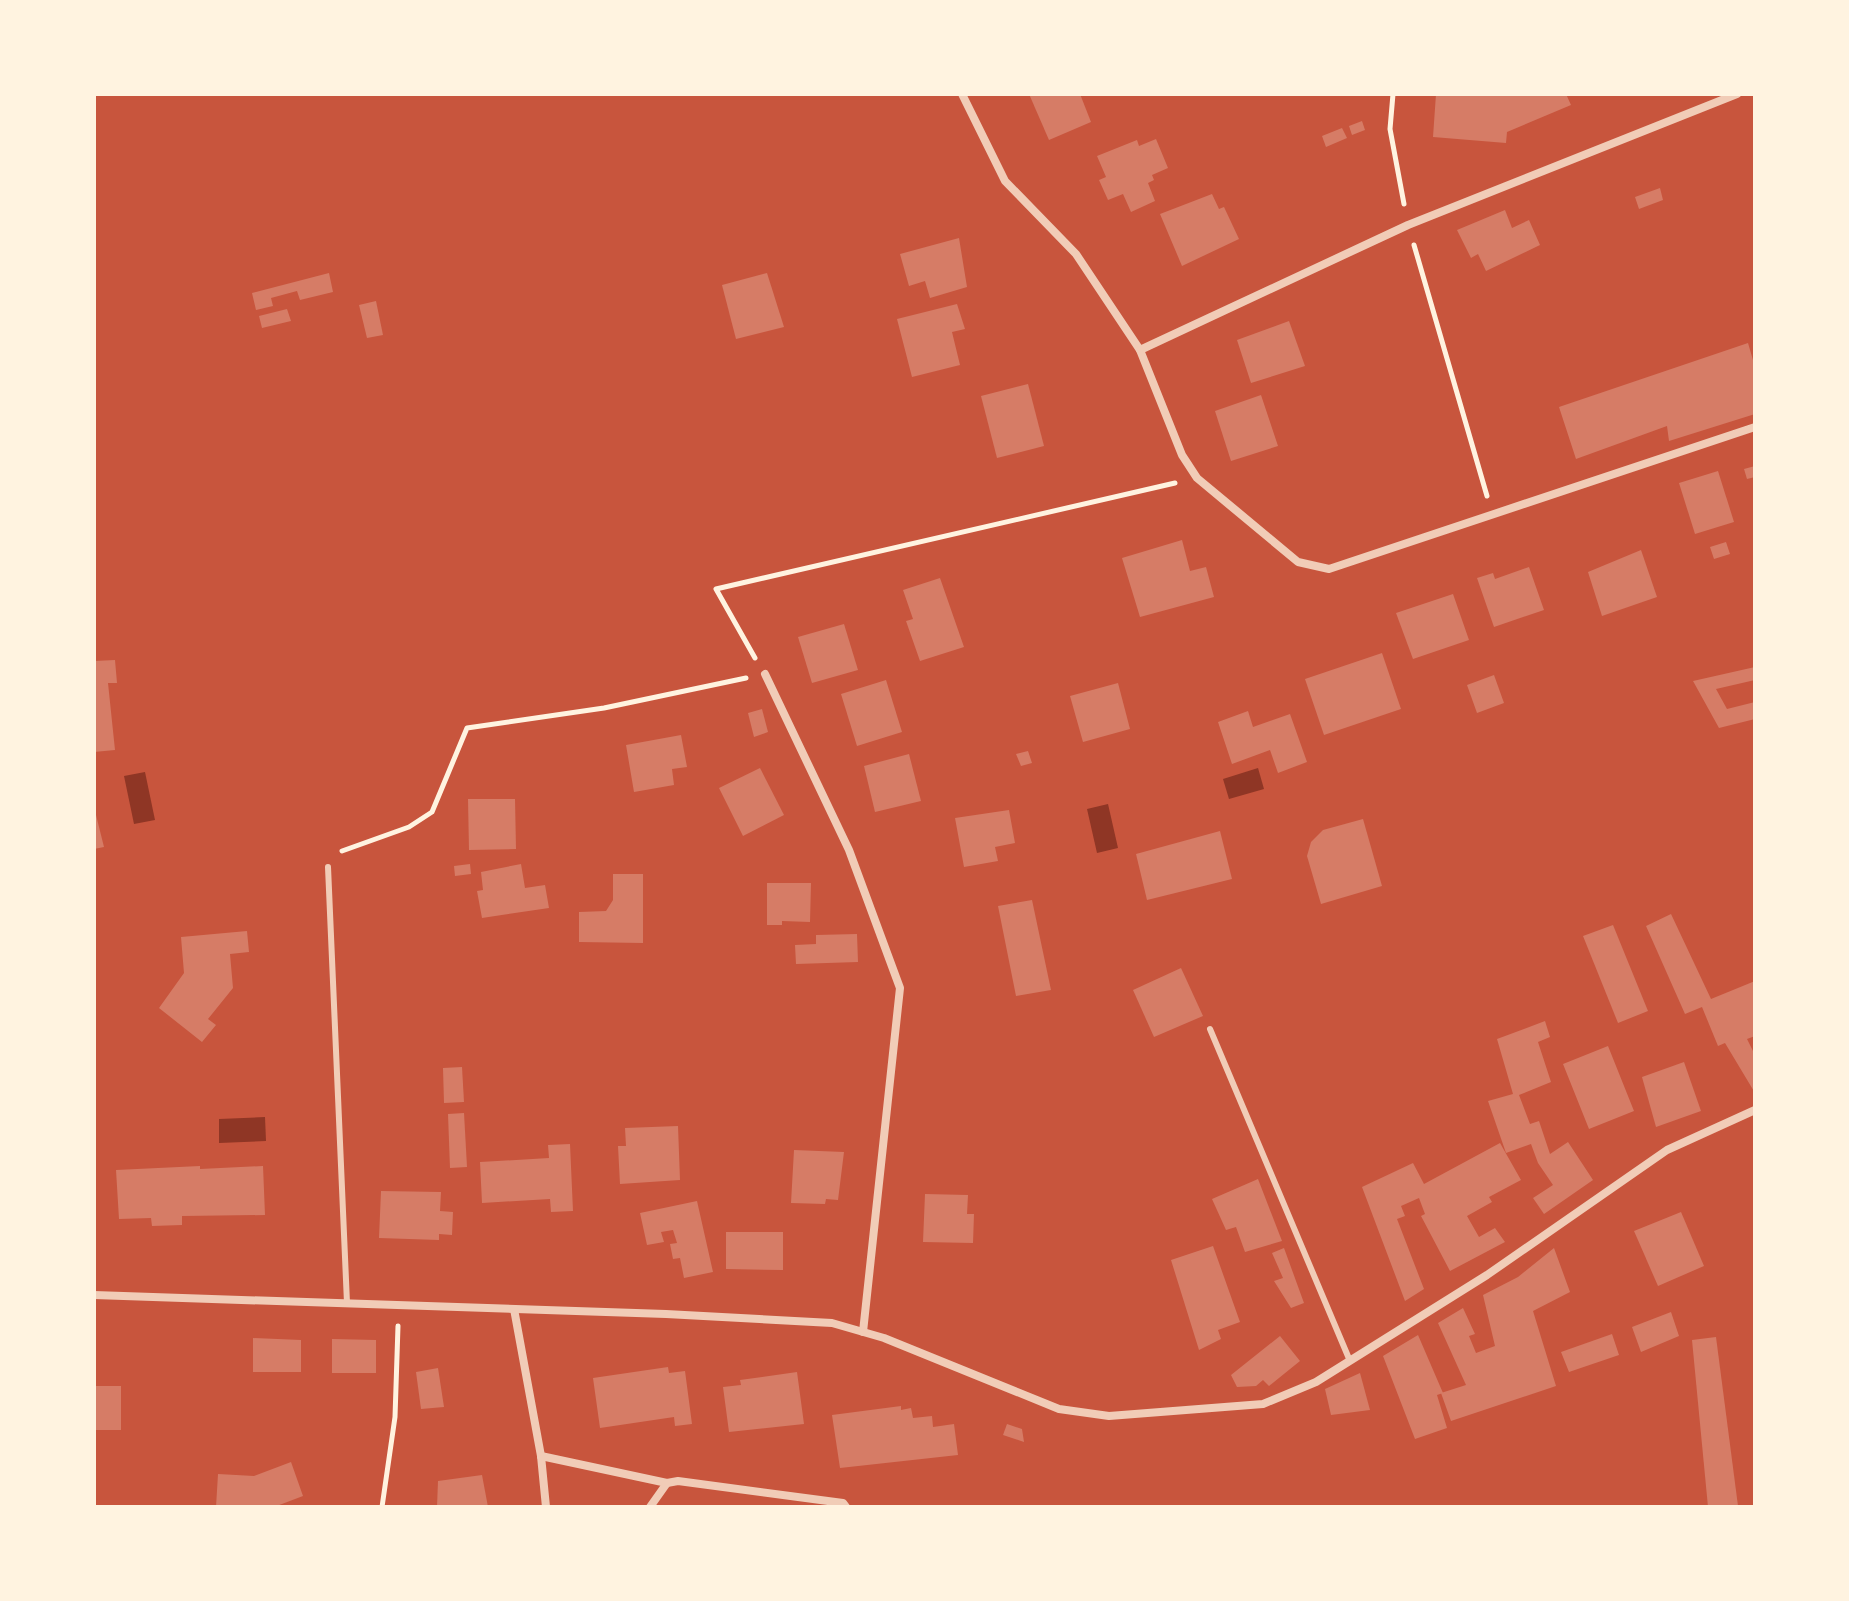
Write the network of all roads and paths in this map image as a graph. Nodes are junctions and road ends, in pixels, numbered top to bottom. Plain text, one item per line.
1 (962, 94) edge
2 (1393, 94) edge
3 (1737, 94) edge
4 (1408, 225) junction
5 (1140, 350) junction
6 (1755, 427) edge
7 (1197, 478) junction
8 (1492, 517) junction
9 (765, 674) junction
10 (328, 867) joint
11 (1210, 1029) dead end
12 (1755, 1110) edge
13 (94, 1295) edge
14 (347, 1303) junction
15 (400, 1305) junction
16 (514, 1309) junction
17 (863, 1332) junction
18 (1350, 1361) junction
19 (541, 1456) junction
20 (667, 1483) junction
21 (382, 1507) edge
22 (546, 1507) edge
23 (650, 1507) edge
24 (846, 1507) edge

1 - 5 street
2 - 4 path
3 - 4 street
4 - 5 street
4 - 8 path
5 - 7 street
6 - 8 street
7 - 8 street
7 - 9 path
9 - 10 path
9 - 17 street
10 - 14 lane
11 - 18 lane
12 - 18 street
13 - 14 street
14 - 15 street
15 - 16 street
15 - 21 path
16 - 17 street
16 - 19 street
17 - 18 street
19 - 20 street
19 - 22 street
20 - 23 street
20 - 24 street

